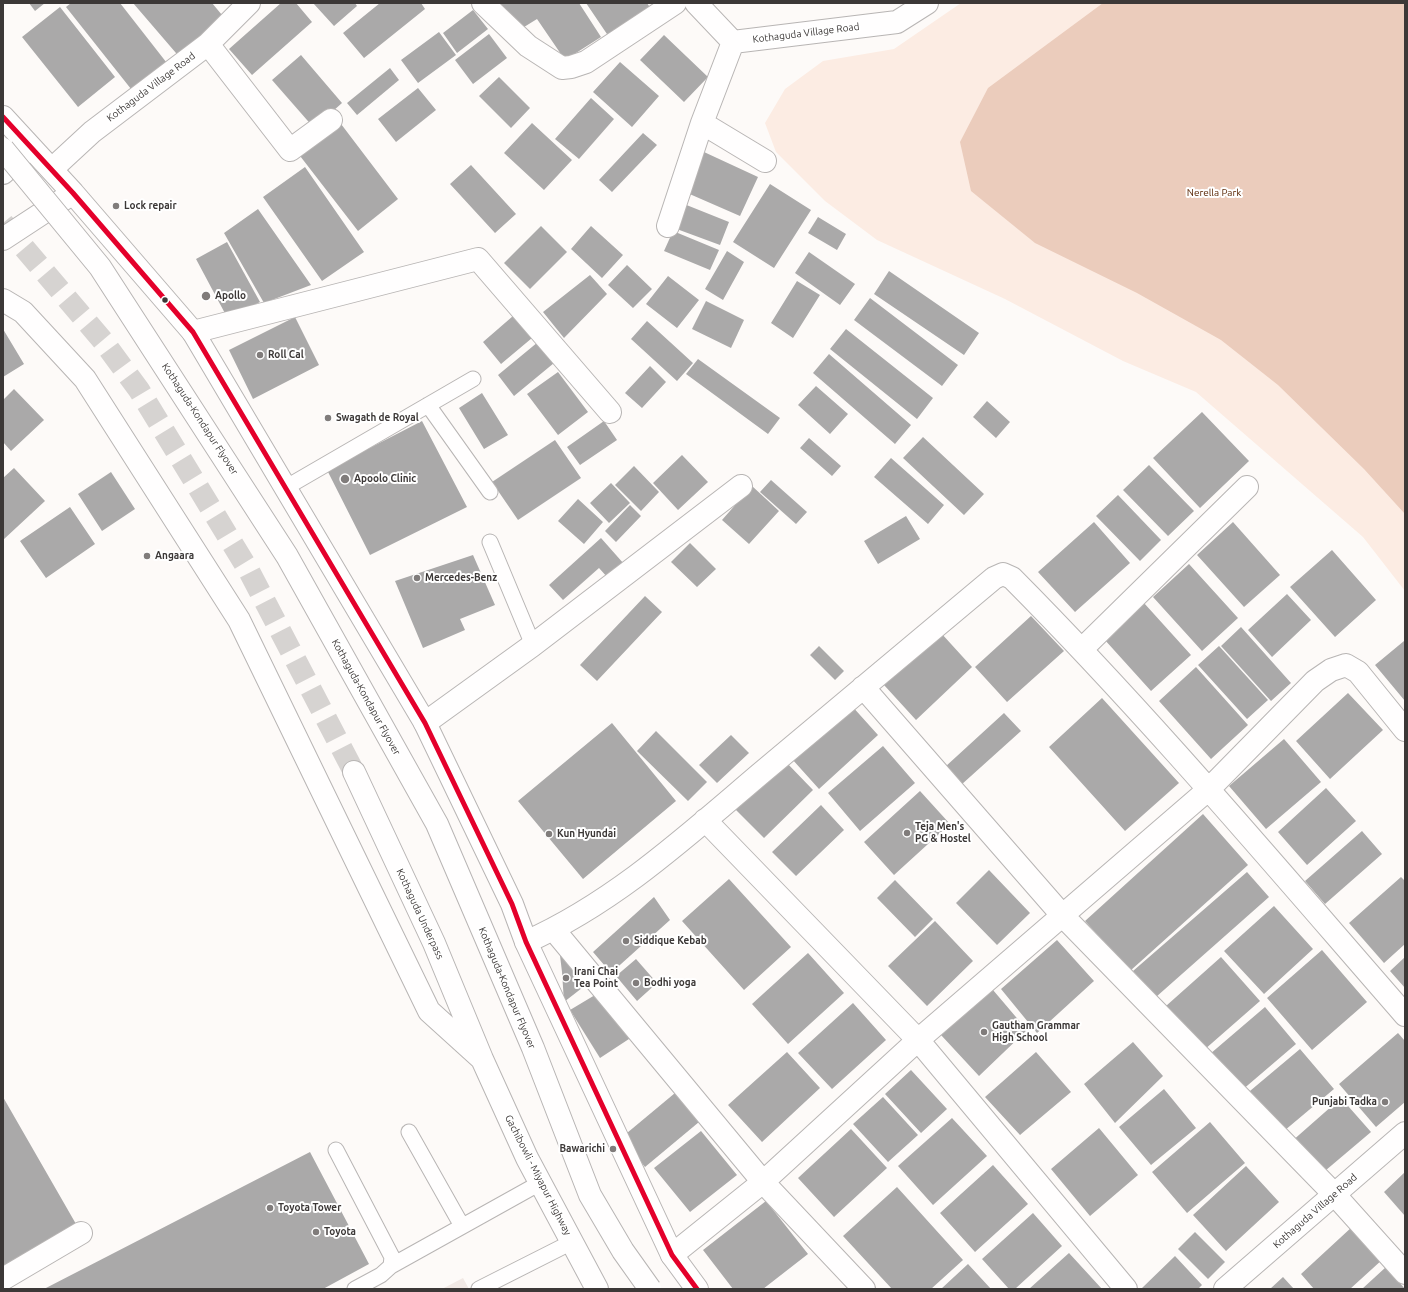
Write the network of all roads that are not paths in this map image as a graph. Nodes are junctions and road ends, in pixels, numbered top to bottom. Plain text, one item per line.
1 (249, 3) edge
2 (483, 3) edge
3 (675, 3) edge
4 (696, 3) edge
5 (927, 3) edge
6 (733, 42) junction
7 (208, 44) junction
8 (3, 117) edge
9 (331, 120) dead end
10 (702, 123) junction
11 (31, 147) junction
12 (3, 149) edge
13 (766, 161) dead end
14 (52, 169) junction
15 (3, 173) edge
16 (73, 193) junction
17 (668, 226) dead end
18 (3, 239) edge
19 (3, 300) edge
20 (193, 332) junction
21 (473, 379) dead end
22 (428, 406) junction
23 (610, 412) dead end
24 (741, 486) dead end
25 (1247, 487) dead end
26 (285, 488) junction
27 (490, 492) dead end
28 (490, 542) dead end
29 (533, 645) junction
30 (1082, 649) junction
31 (863, 687) junction
32 (425, 722) junction
33 (1405, 730) edge
34 (354, 772) tunnel mouth
35 (1209, 789) junction
36 (705, 820) junction
37 (1062, 915) junction
38 (554, 930) junction
39 (526, 942) junction
40 (1405, 1015) edge
41 (918, 1040) junction
42 (482, 1059) junction
43 (409, 1132) dead end
44 (1405, 1134) edge
45 (336, 1150) dead end
46 (763, 1182) junction
47 (540, 1183) junction
48 (1334, 1194) junction
49 (462, 1226) junction
50 (81, 1233) dead end
51 (572, 1242) junction
52 (672, 1255) junction
53 (391, 1266) junction
54 (1405, 1273) edge
55 (3, 1279) edge
56 (507, 1283) edge
57 (355, 1289) edge
58 (480, 1289) edge
59 (597, 1289) edge
60 (650, 1289) edge
61 (697, 1289) edge
62 (864, 1289) edge
63 (1126, 1289) edge
64 (1225, 1289) edge

1 - 7 street, Kothaguda Village Road
2 - 3 street
4 - 6 street
5 - 6 street, Kothaguda Village Road
6 - 10 street
7 - 9 street
7 - 14 street, Kothaguda Village Road
8 - 11 street
10 - 13 street
10 - 17 street
11 - 14 street
11 - 15 street
12 - 60 street, Kothaguda-Kondapur Flyover, bridge
14 - 16 street
16 - 18 street
16 - 20 street
19 - 42 street
20 - 23 street
20 - 26 street
21 - 22 lane
22 - 26 lane
22 - 27 lane
24 - 29 street
25 - 30 street
26 - 32 street
28 - 29 lane
29 - 32 street
30 - 31 street
30 - 35 street
31 - 36 street
31 - 37 street
32 - 39 street
33 - 35 street
34 - 42 street, Kothaguda Underpass
35 - 37 street
35 - 40 street
36 - 38 street
36 - 41 street
37 - 41 street
37 - 48 street
38 - 39 street
38 - 46 street
39 - 52 street
41 - 46 street
41 - 63 street
42 - 47 street, Gachibowli - Miyapur Highway
43 - 49 lane
44 - 48 street, Kothaguda Village Road
45 - 53 lane
46 - 52 street
46 - 62 street
47 - 49 lane
47 - 51 street, Gachibowli - Miyapur Highway
48 - 54 street
48 - 64 street, Kothaguda Village Road
49 - 53 lane
50 - 55 street
51 - 56 lane
51 - 59 street, Gachibowli - Miyapur Highway
52 - 61 street
53 - 57 lane
56 - 58 lane

